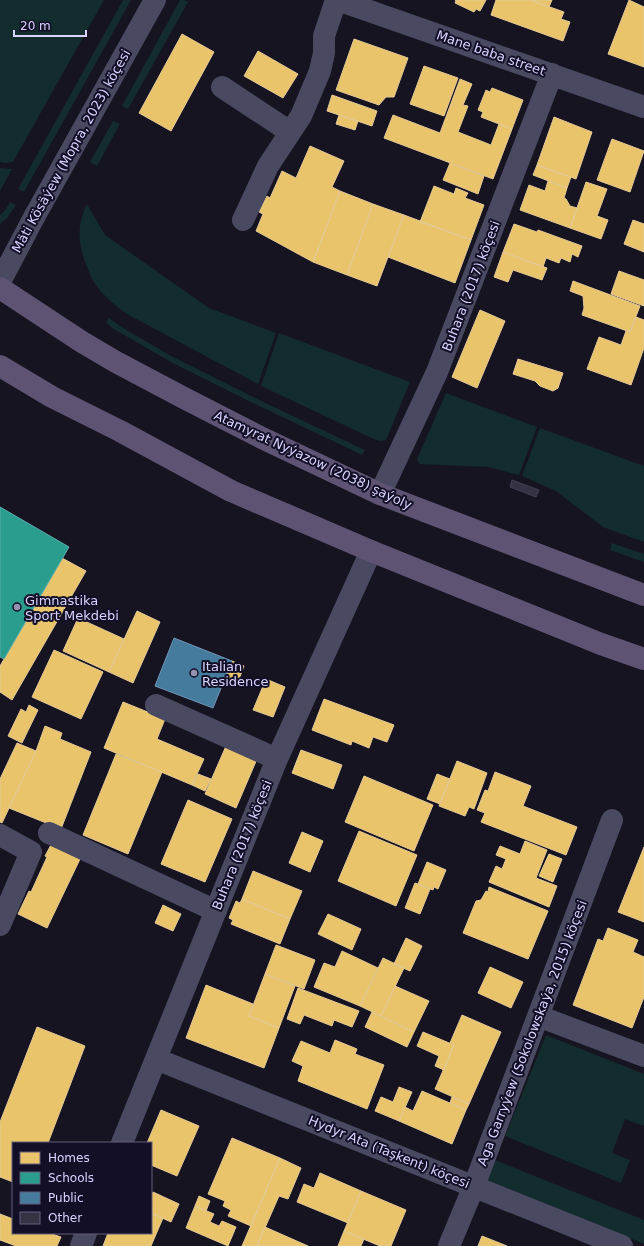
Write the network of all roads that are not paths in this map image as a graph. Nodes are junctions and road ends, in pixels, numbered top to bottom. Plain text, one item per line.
1 (155, 0) edge
2 (337, 0) edge
3 (552, 74) junction
4 (222, 87) dead end
5 (644, 107) edge
6 (290, 132) junction
7 (244, 220) dead end
8 (0, 282) edge
9 (0, 288) edge
10 (0, 366) edge
11 (380, 494) junction
12 (371, 551) junction
13 (644, 595) edge
14 (644, 659) edge
15 (156, 706) dead end
16 (277, 759) junction
17 (612, 820) dead end
18 (49, 833) dead end
19 (0, 835) edge
20 (216, 911) junction
21 (0, 924) edge
22 (538, 1016) junction
23 (644, 1056) edge
24 (156, 1059) junction
25 (122, 1142) edge
26 (474, 1186) junction
27 (86, 1234) edge
28 (81, 1246) edge
29 (449, 1246) edge
30 (622, 1246) edge

1 - 8 street, Mäti Kösäýew (Mopra, 2023) köçesi
2 - 3 street, Mane baba street
2 - 6 street
3 - 5 street, Mane baba street
3 - 11 street, Buhara (2017) köçesi
4 - 6 street
6 - 7 street
9 - 11 main road, Atamyrat Nyýazow (2038) şaýoly
10 - 12 main road
11 - 13 main road, Atamyrat Nyýazow (2038) şaýoly
12 - 14 main road
12 - 16 street, Buhara (2017) köçesi
15 - 16 street
16 - 20 street, Buhara (2017) köçesi
17 - 22 street, Aga Garryýew (Sokolowskaýa, 2015) köçesi
18 - 20 street
19 - 21 street
20 - 24 street, Buhara (2017) köçesi
22 - 23 street
22 - 26 street, Aga Garryýew (Sokolowskaýa, 2015) köçesi
24 - 25 street, Buhara (2017) köçesi
24 - 26 street, Hydyr Ata (Taşkent) köçesi
26 - 29 street, Aga Garryýew (Sokolowskaýa, 2015) köçesi
26 - 30 street, Hydyr Ata (Taşkent) köçesi
27 - 28 street

